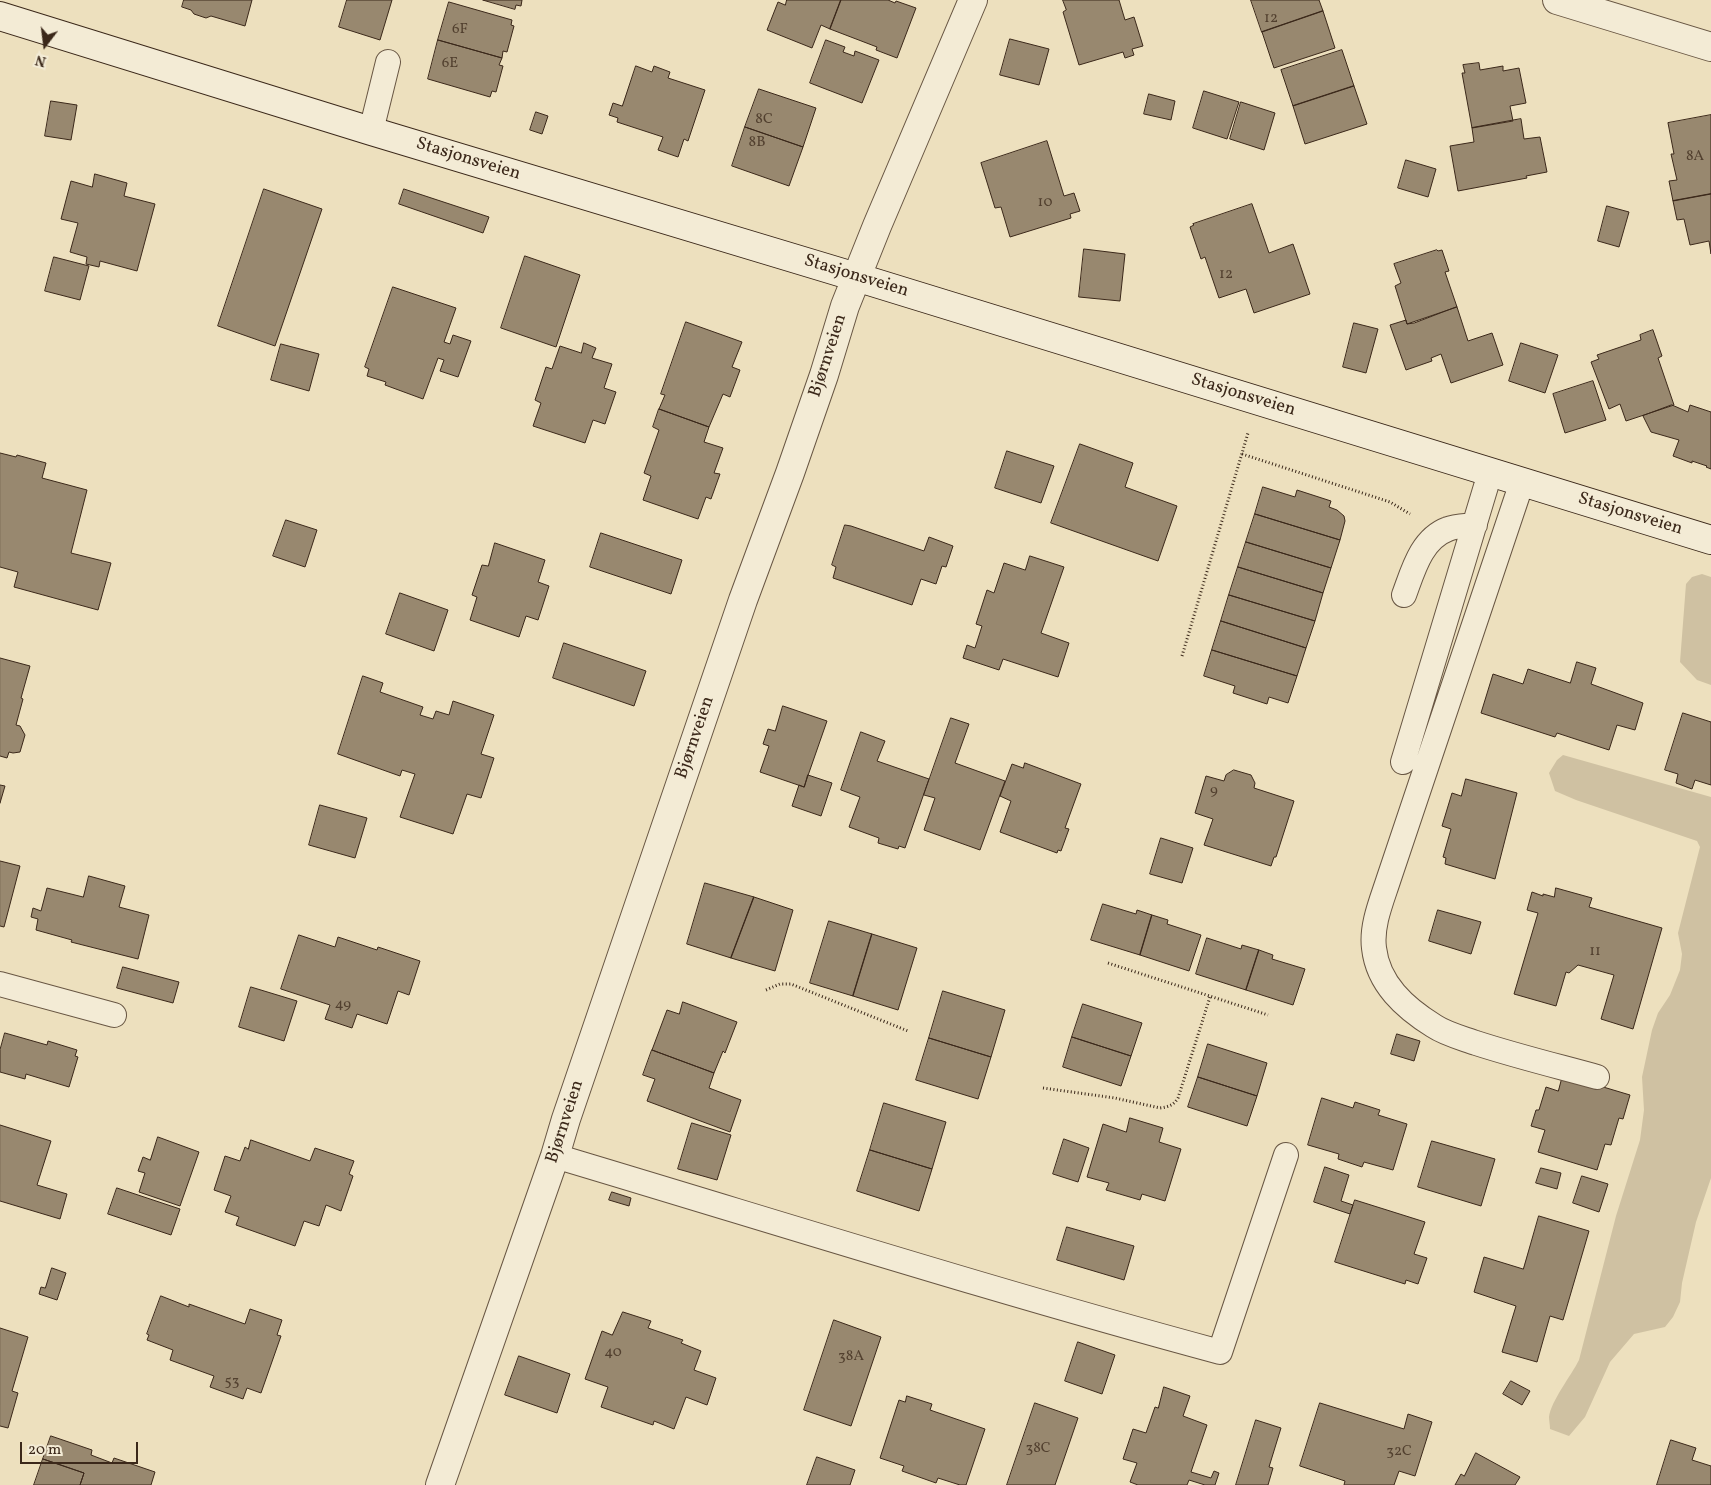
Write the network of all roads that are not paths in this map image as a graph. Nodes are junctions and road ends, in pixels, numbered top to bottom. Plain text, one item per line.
1 (973, 0) edge
2 (1557, 0) edge
3 (0, 16) edge
4 (1711, 47) edge
5 (388, 62) dead end
6 (371, 131) junction
7 (856, 277) junction
8 (1490, 473) junction
9 (1522, 482) junction
10 (1475, 525) junction
11 (1711, 540) edge
12 (1404, 595) dead end
13 (1403, 762) dead end
14 (0, 984) edge
15 (114, 1015) dead end
16 (1597, 1076) dead end
17 (1286, 1155) dead end
18 (555, 1156) junction
19 (440, 1485) edge

1 - 7 street, Bjørnveien
2 - 4 street
3 - 6 street, Stasjonsveien
5 - 6 lane
6 - 7 street, Stasjonsveien
7 - 8 street, Stasjonsveien
7 - 18 street, Bjørnveien
8 - 9 street, Stasjonsveien
8 - 10 lane
9 - 11 street, Stasjonsveien
9 - 16 lane
10 - 12 lane
10 - 13 lane
14 - 15 lane
17 - 18 lane
18 - 19 street, Bjørnveien

